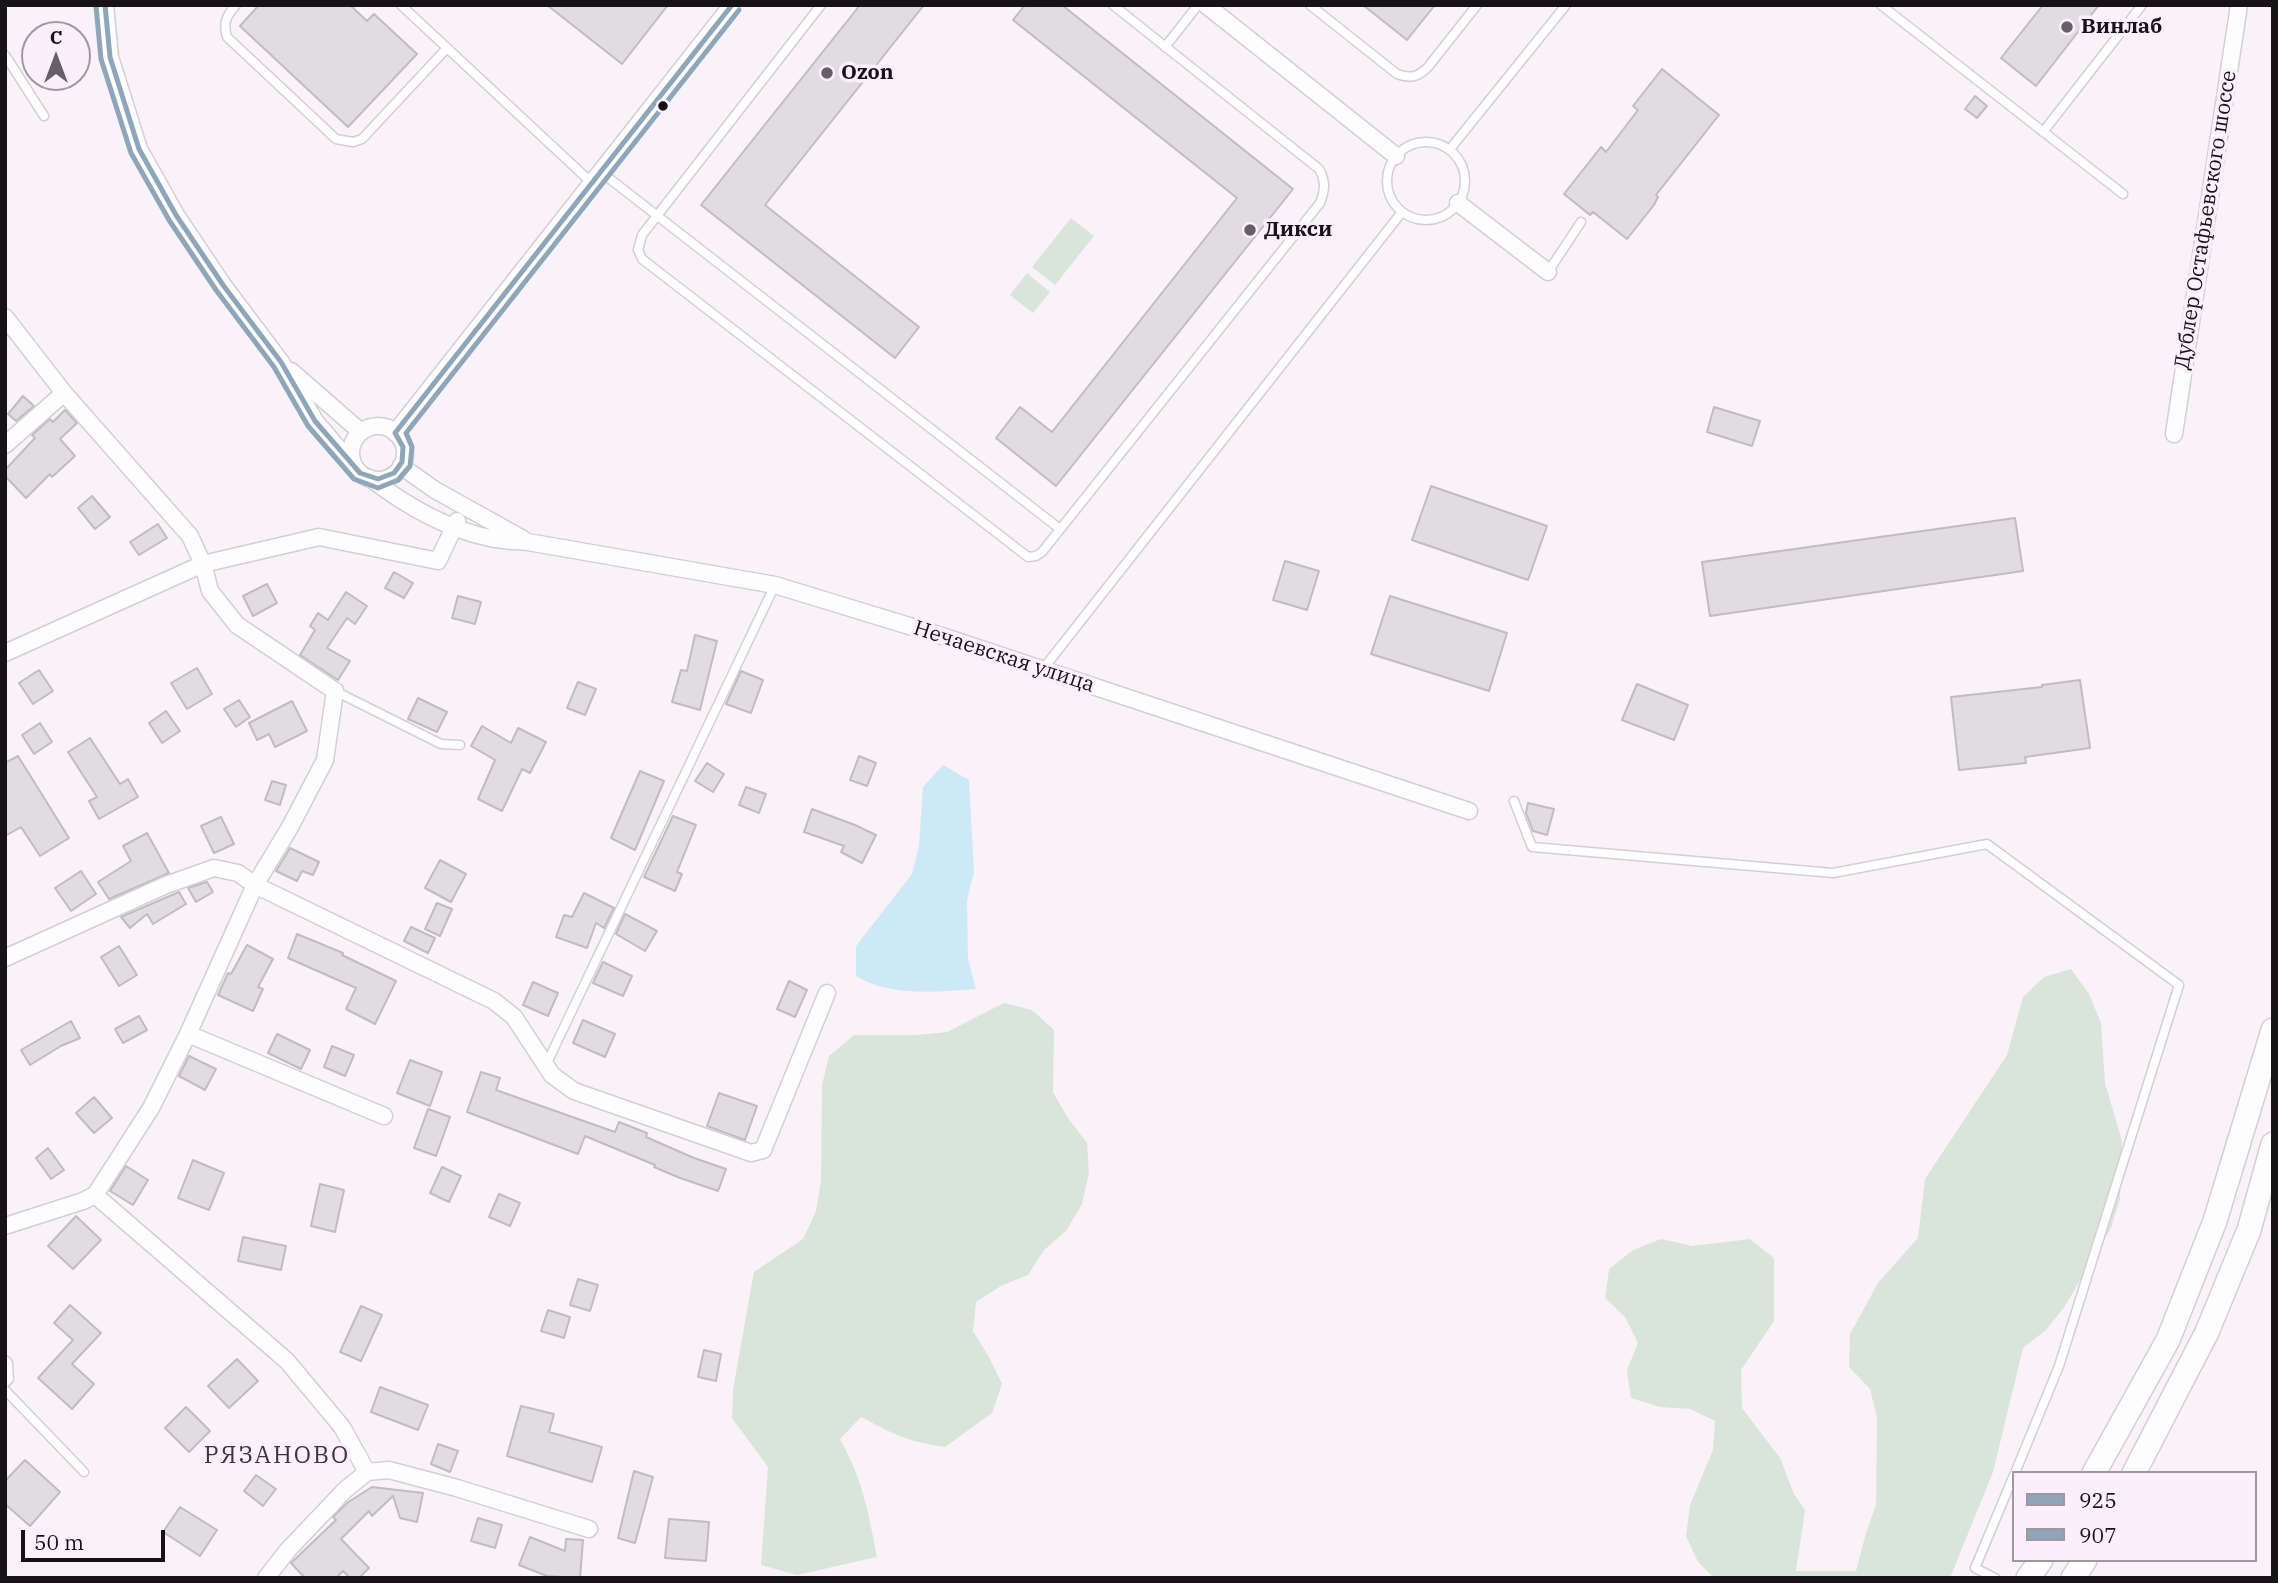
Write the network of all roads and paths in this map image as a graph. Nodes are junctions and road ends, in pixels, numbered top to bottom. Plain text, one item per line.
1 (105, 5) edge
2 (236, 5) edge
3 (401, 5) edge
4 (732, 5) edge
5 (821, 5) edge
6 (1113, 5) edge
7 (1198, 5) edge
8 (1206, 5) edge
9 (1310, 5) edge
10 (1477, 5) edge
11 (1566, 5) edge
12 (1881, 5) edge
13 (2142, 5) edge
14 (2239, 5) edge
15 (1165, 47) junction
16 (447, 48) junction
17 (5, 55) edge
18 (44, 116) dead end
19 (2043, 132) junction
20 (1450, 149) junction
21 (1396, 156) junction
22 (597, 178) junction
23 (2123, 194) dead end
24 (1458, 203) junction
25 (1402, 212) junction
26 (657, 216) junction
27 (1581, 222) dead end
28 (1548, 272) joint
29 (5, 317) edge
30 (281, 362) junction
31 (64, 393) junction
32 (361, 432) junction
33 (395, 433) junction
34 (2174, 434) dead end
35 (5, 445) edge
36 (401, 466) junction
37 (355, 468) junction
38 (370, 478) junction
39 (456, 523) junction
40 (1060, 529) junction
41 (528, 542) junction
42 (203, 564) junction
43 (775, 585) junction
44 (5, 653) edge
45 (1043, 669) junction
46 (335, 691) junction
47 (460, 745) dead end
48 (1514, 801) dead end
49 (1469, 811) dead end
50 (256, 885) junction
51 (5, 958) edge
52 (827, 993) dead end
53 (2273, 1030) edge
54 (188, 1034) junction
55 (546, 1065) junction
56 (384, 1116) dead end
57 (2273, 1144) edge
58 (95, 1195) junction
59 (5, 1226) edge
60 (5, 1360) edge
61 (5, 1383) edge
62 (5, 1390) edge
63 (2015, 1471) edge
64 (2095, 1471) edge
65 (2135, 1471) edge
66 (85, 1472) dead end
67 (367, 1472) junction
68 (2012, 1479) edge
69 (589, 1529) dead end
70 (2040, 1562) edge
71 (2084, 1562) edge
72 (266, 1578) edge
73 (1995, 1578) edge
74 (2028, 1578) edge
75 (2073, 1578) edge

1 - 30 street
2 - 16 lane
3 - 16 lane
4 - 22 street
5 - 26 lane
6 - 15 lane
7 - 15 lane
8 - 21 street
9 - 10 lane
11 - 20 lane
12 - 19 lane
13 - 19 lane
14 - 34 street, Дублер Остафьевского шоссе
15 - 40 lane
16 - 22 lane
17 - 18 lane
19 - 23 lane
20 - 21 lane
20 - 24 lane
21 - 25 lane
22 - 26 lane
22 - 33 street
24 - 25 lane
24 - 28 street
25 - 45 lane
26 - 40 lane
26 - 40 lane
27 - 28 lane
29 - 31 street
30 - 32 street
30 - 37 street
31 - 35 street
31 - 42 street
32 - 33 street
32 - 37 street
33 - 36 street
36 - 38 street
36 - 41 street, Нечаевская улица
37 - 38 street
38 - 39 street, Нечаевская улица
39 - 41 street, Нечаевская улица
39 - 42 street
41 - 43 street, Нечаевская улица
42 - 44 street
42 - 46 street
43 - 45 street, Нечаевская улица
43 - 55 lane
45 - 49 street, Нечаевская улица
46 - 47 lane
46 - 50 street
48 - 63 lane
50 - 51 street
50 - 54 street
50 - 55 street
52 - 55 street
53 - 64 main road
54 - 56 street
54 - 58 street
57 - 65 main road
58 - 59 street
58 - 67 street
60 - 61 lane
62 - 66 lane
67 - 69 street
67 - 72 street
68 - 73 lane
70 - 74 main road
71 - 75 main road

